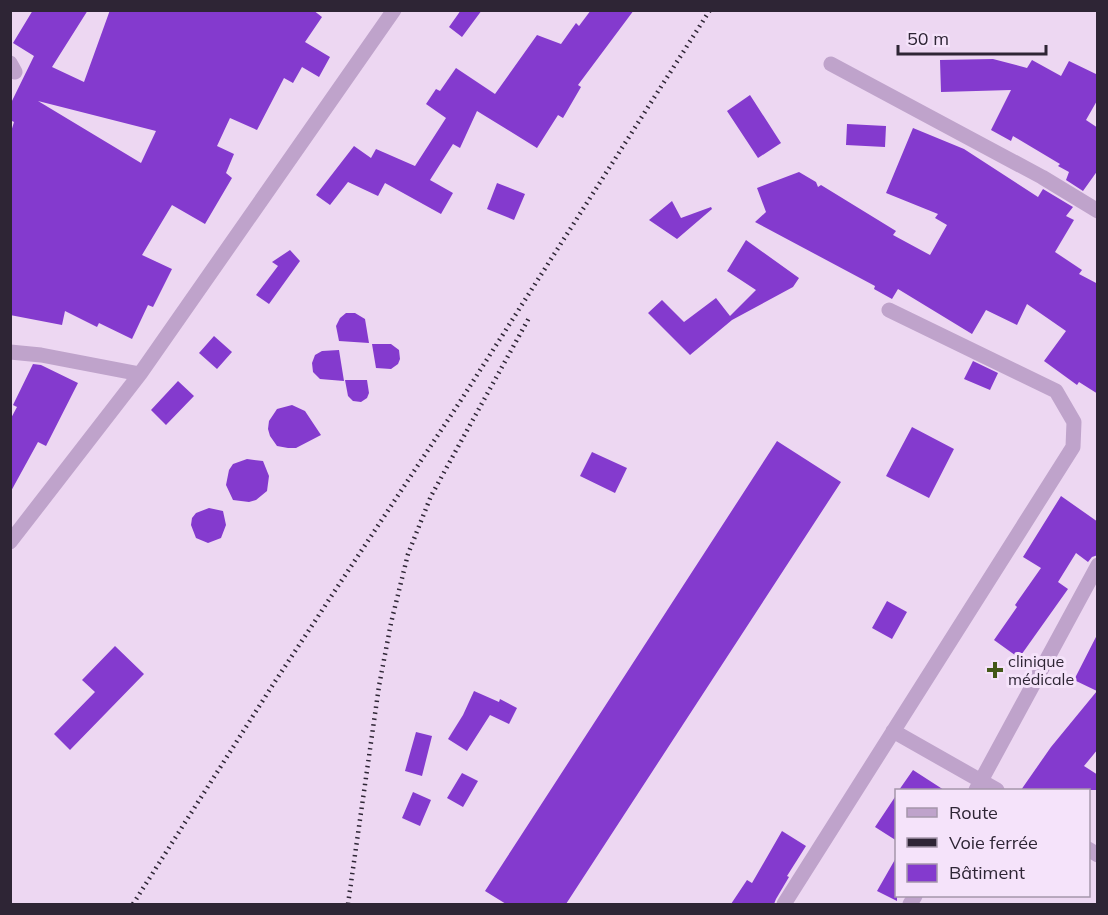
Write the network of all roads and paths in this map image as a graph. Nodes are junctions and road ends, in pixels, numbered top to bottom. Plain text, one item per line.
1 (394, 10) edge
2 (831, 64) dead end
3 (1098, 211) edge
4 (889, 310) dead end
5 (10, 352) edge
6 (140, 374) junction
7 (10, 542) edge
8 (1098, 565) edge
9 (893, 731) junction
10 (979, 785) edge
11 (784, 904) edge

1 - 6 street
2 - 3 street
4 - 9 street
5 - 6 street
6 - 7 street
8 - 10 street
9 - 10 street
9 - 11 street

